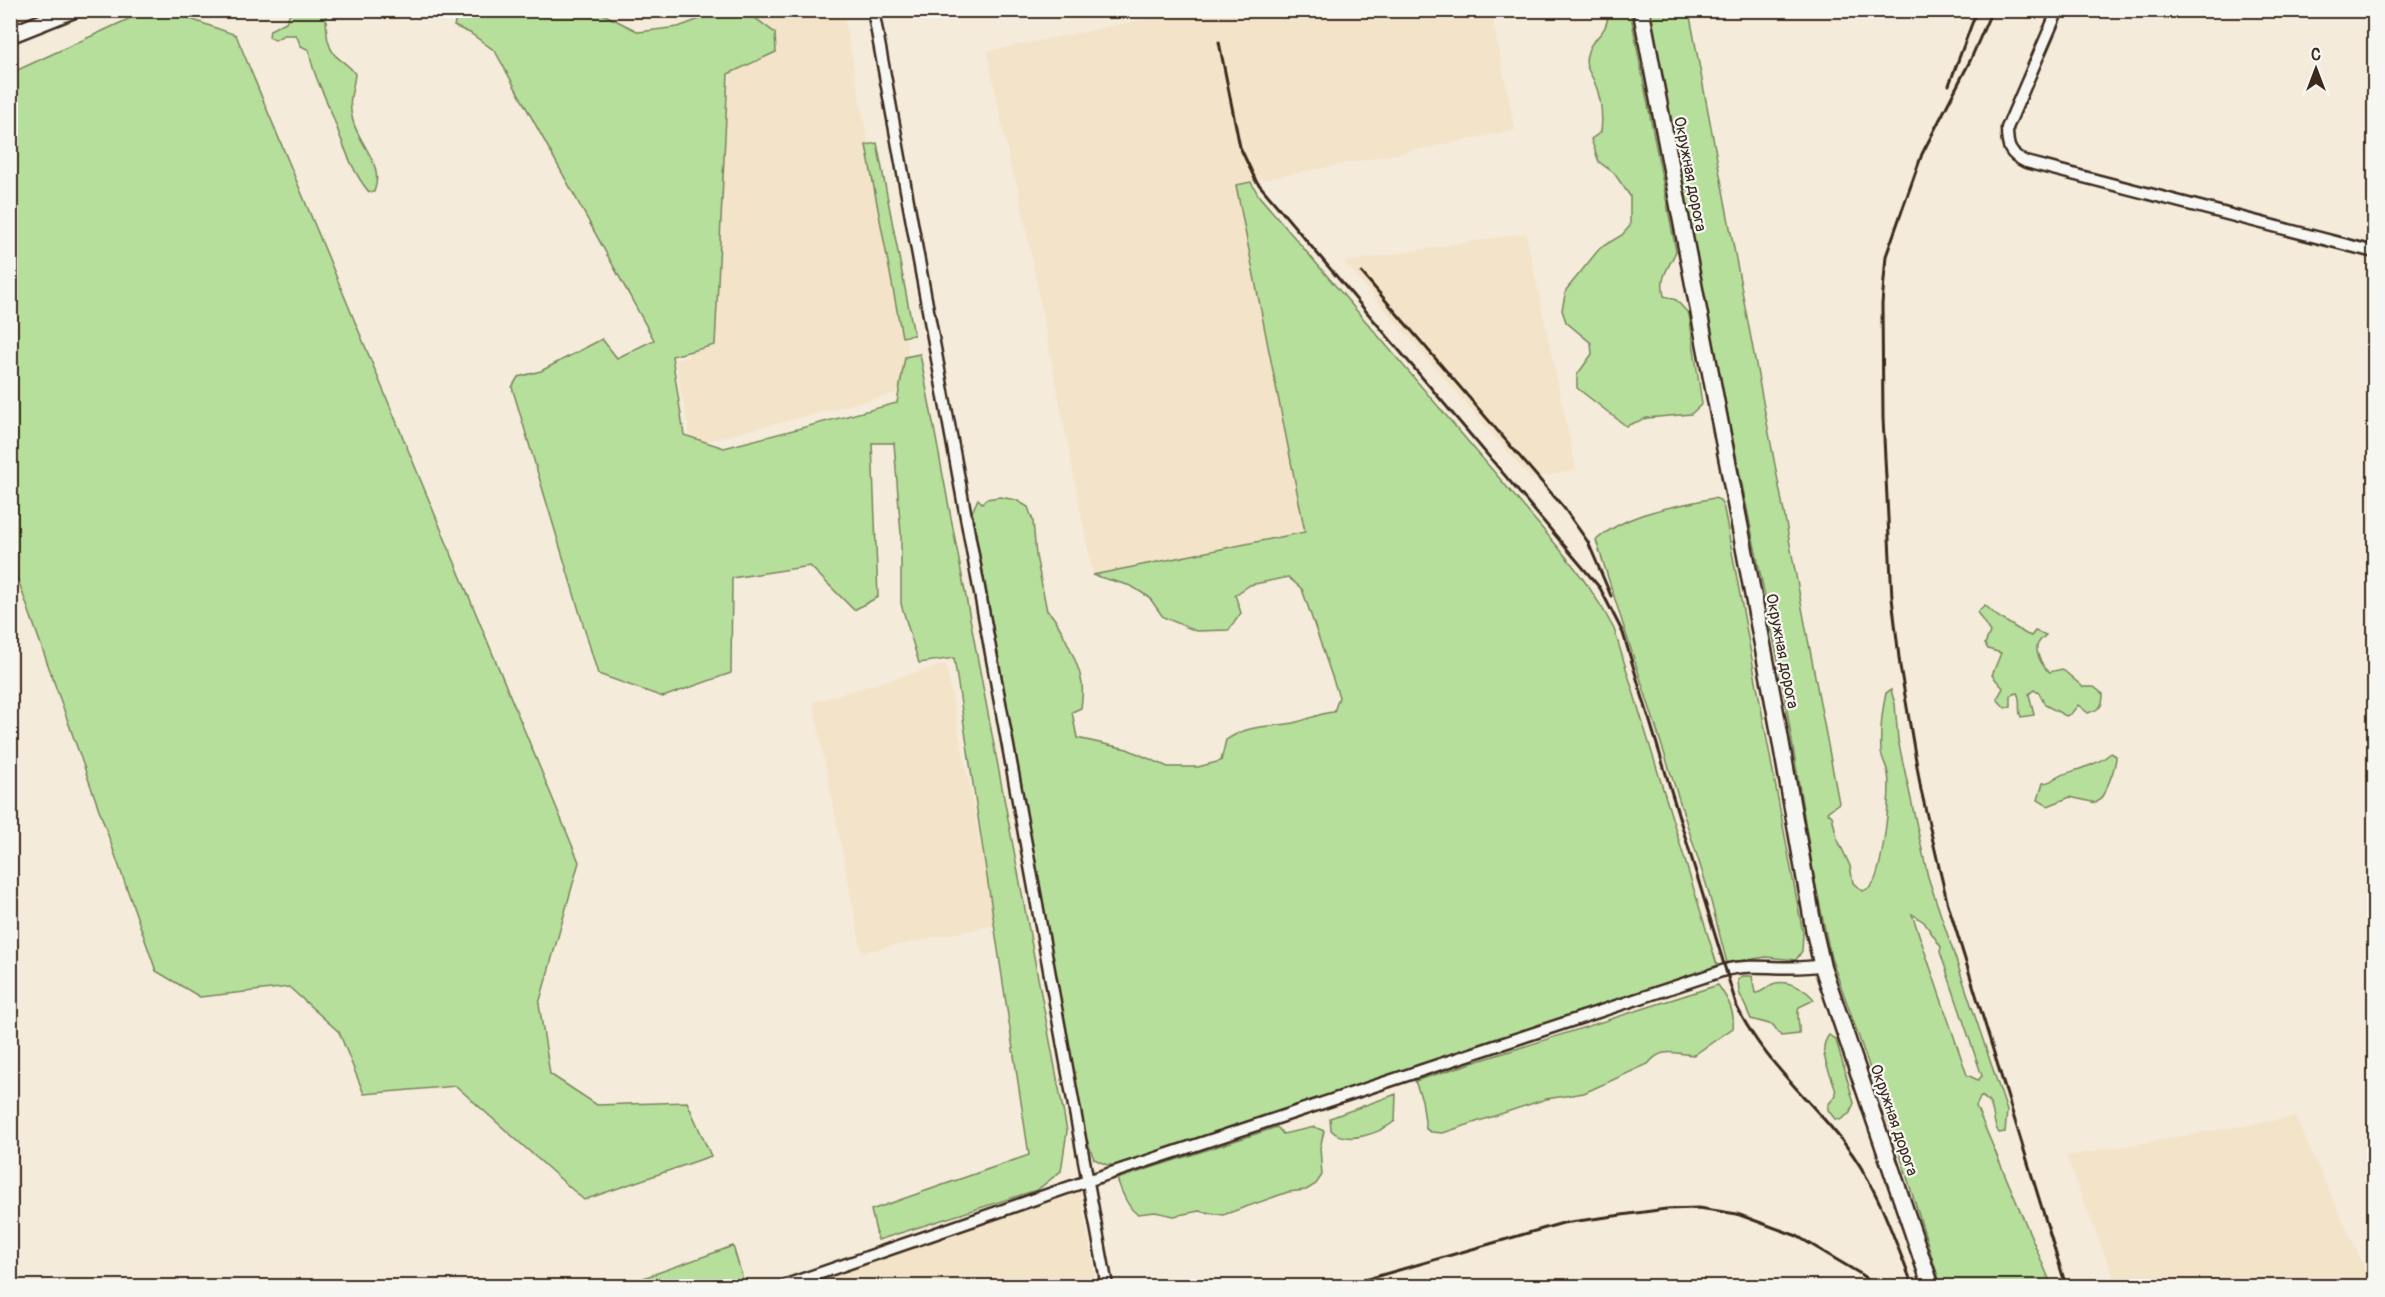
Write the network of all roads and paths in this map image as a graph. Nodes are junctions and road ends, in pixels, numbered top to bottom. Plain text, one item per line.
1 (73, 10) edge
2 (873, 10) edge
3 (1641, 10) edge
4 (2058, 10) edge
5 (10, 35) edge
6 (2374, 252) edge
7 (1822, 965) junction
8 (1090, 1180) junction
9 (783, 1287) edge
10 (1107, 1287) edge
11 (1931, 1287) edge

1 - 5 main road
2 - 8 street
3 - 7 main road, Окружная дорога
4 - 6 street
7 - 8 street
7 - 11 main road, Окружная дорога
8 - 9 street
8 - 10 street

